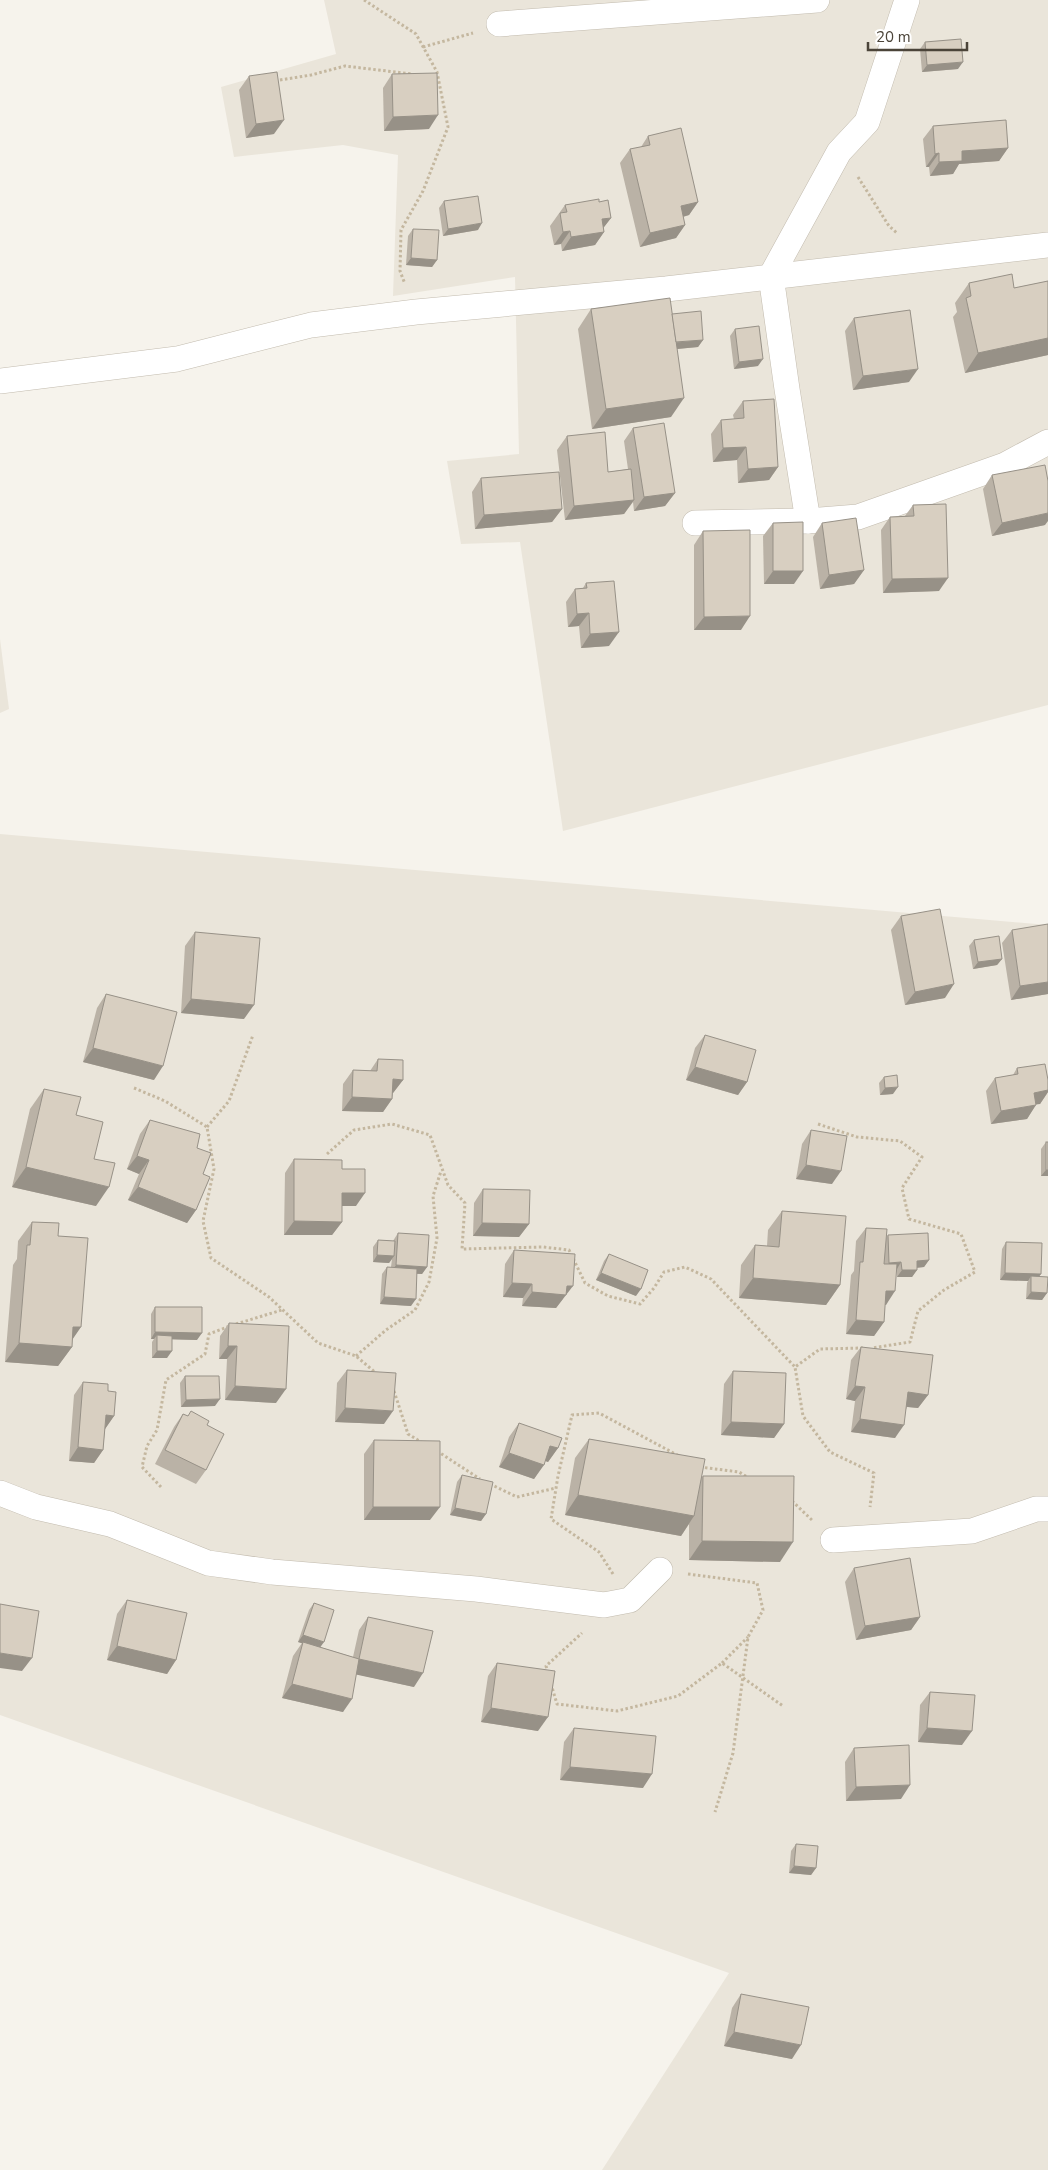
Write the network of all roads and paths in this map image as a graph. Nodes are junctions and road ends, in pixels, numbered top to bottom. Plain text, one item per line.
1 (364, 0) edge
2 (817, 0) edge
3 (907, 0) edge
4 (499, 24) dead end
5 (416, 75) edge
6 (280, 80) edge
7 (435, 85) edge
8 (440, 89) junction
9 (839, 152) junction
10 (1048, 245) edge
11 (925, 260) junction
12 (771, 276) junction
13 (416, 312) junction
14 (0, 381) edge
15 (1048, 442) edge
16 (808, 521) junction
17 (695, 523) dead end
18 (253, 1034) dead end
19 (134, 1088) dead end
20 (818, 1124) dead end
21 (207, 1127) junction
22 (327, 1154) dead end
23 (441, 1170) junction
24 (283, 1310) junction
25 (356, 1356) junction
26 (795, 1367) junction
27 (383, 1379) edge
28 (389, 1385) edge
29 (424, 1444) edge
30 (433, 1449) edge
31 (683, 1458) edge
32 (691, 1463) edge
33 (755, 1481) edge
34 (161, 1486) dead end
35 (556, 1488) junction
36 (0, 1493) edge
37 (788, 1497) edge
38 (1048, 1509) edge
39 (870, 1513) dead end
40 (833, 1540) joint
41 (660, 1570) joint
42 (630, 1600) junction
43 (604, 1605) junction
44 (748, 1637) junction
45 (722, 1663) junction
46 (743, 1678) junction
47 (783, 1706) dead end
48 (715, 1812) dead end

1 - 8 path
2 - 4 street
3 - 9 street
5 - 6 path
7 - 8 path
8 - 13 path
9 - 11 path
9 - 12 street
10 - 11 street
11 - 12 street
12 - 13 street
12 - 16 street
13 - 14 street
15 - 16 street
16 - 17 street
18 - 21 path
19 - 21 path
20 - 26 path
21 - 24 path
22 - 23 path
23 - 25 path
23 - 26 path
24 - 25 path
24 - 34 path
25 - 27 path
26 - 39 path
28 - 29 path
30 - 35 path
31 - 35 path
32 - 33 path
35 - 42 path
36 - 43 street
37 - 40 path
38 - 40 street
41 - 42 street
41 - 44 path
42 - 43 street
43 - 45 path
44 - 45 path
44 - 46 path
45 - 46 path
46 - 47 path
46 - 48 path

